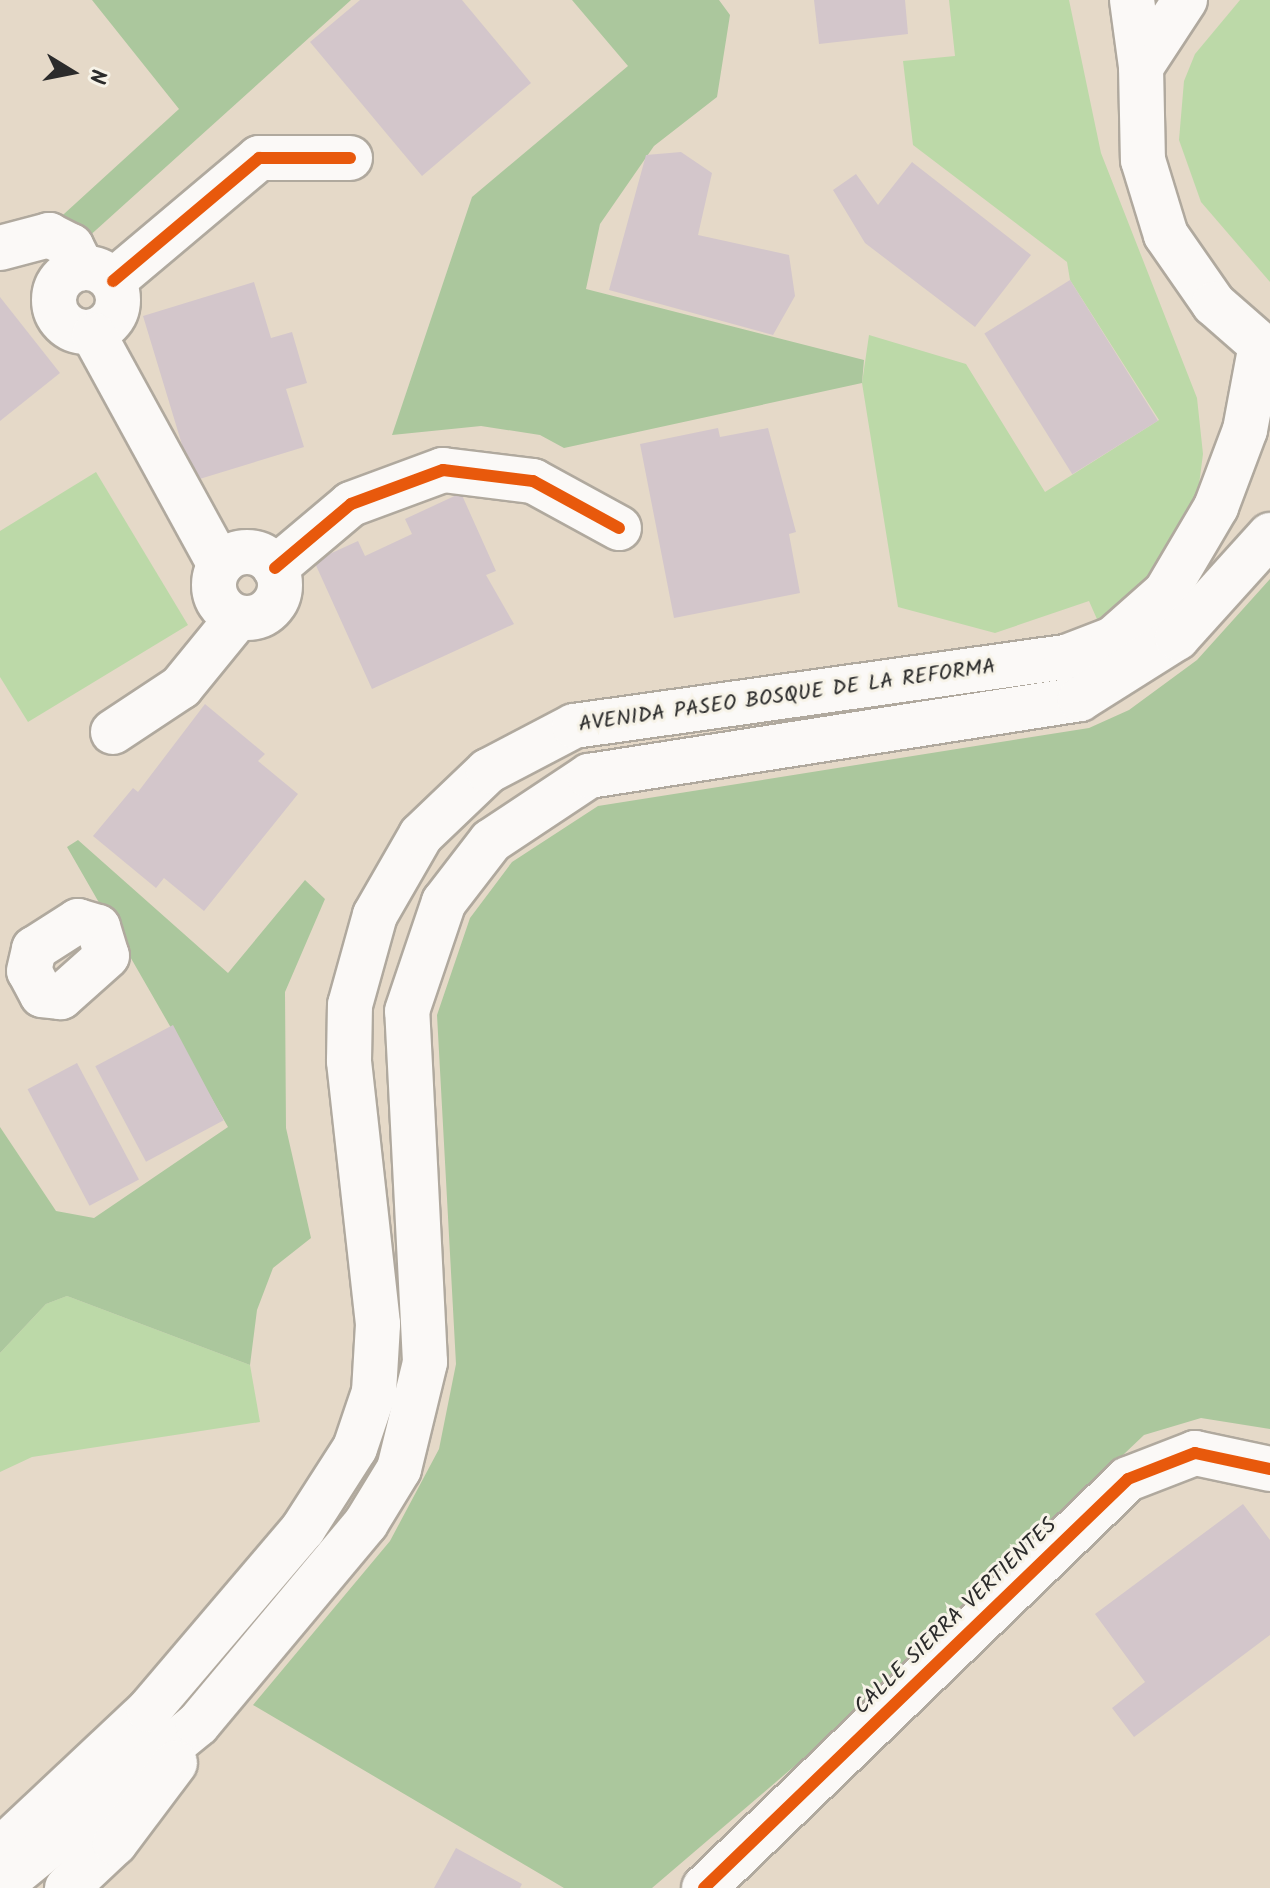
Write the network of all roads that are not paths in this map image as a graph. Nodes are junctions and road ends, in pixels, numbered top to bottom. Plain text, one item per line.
1 (1132, 0) edge
2 (1185, 0) edge
3 (1141, 67) junction
4 (350, 158) dead end
5 (0, 248) edge
6 (84, 279) junction
7 (94, 335) junction
8 (1265, 352) edge
9 (619, 528) dead end
10 (1270, 535) edge
11 (220, 565) junction
12 (275, 568) junction
13 (238, 617) junction
14 (113, 732) dead end
15 (1270, 1469) edge
16 (149, 1710) junction
17 (198, 1724) junction
18 (0, 1812) edge
19 (0, 1850) edge
20 (0, 1886) edge
21 (67, 1888) edge
22 (704, 1888) edge

1 - 3 main road
2 - 3 main road
3 - 8 main road
4 - 6 main road
5 - 6 main road
6 - 7 main road
6 - 7 main road
7 - 11 main road
8 - 16 main road, AVENIDA PASEO BOSQUE DE LA REFORMA
9 - 12 main road
10 - 17 main road
11 - 12 main road
11 - 13 main road
12 - 13 main road
13 - 14 main road
15 - 22 main road, CALLE SIERRA VERTIENTES
16 - 18 main road
16 - 19 main road, AVENIDA PASEO BOSQUE DE LA REFORMA
17 - 20 main road
17 - 21 main road

